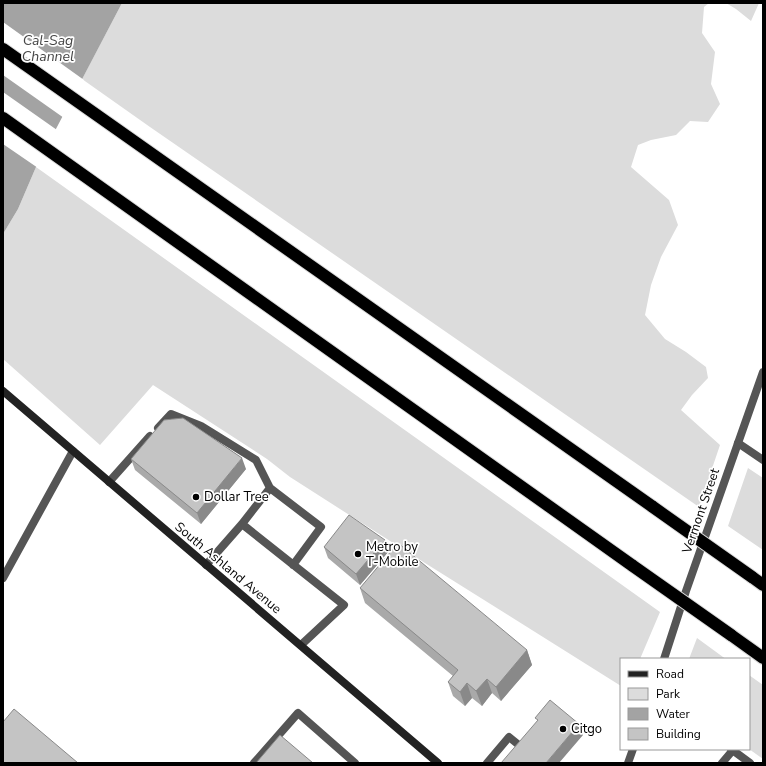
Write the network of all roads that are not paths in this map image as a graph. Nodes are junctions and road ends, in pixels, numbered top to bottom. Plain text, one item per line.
1 (3, 49) edge
2 (3, 118) edge
3 (763, 372) edge
4 (3, 391) edge
5 (738, 443) junction
6 (73, 451) junction
7 (763, 460) edge
8 (109, 482) junction
9 (270, 488) junction
10 (242, 524) junction
11 (206, 564) junction
12 (293, 565) junction
13 (3, 578) edge
14 (763, 585) edge
15 (301, 645) junction
16 (664, 658) edge
17 (763, 658) edge
18 (526, 750) edge
19 (633, 750) edge
20 (732, 750) edge
21 (254, 763) edge
22 (355, 763) edge
23 (438, 763) edge
24 (487, 763) edge
25 (628, 763) edge
26 (722, 763) edge
27 (750, 763) edge

1 - 14 highway, bridge
2 - 17 highway, bridge
3 - 5 street, Vermont Street
4 - 6 main road, South Ashland Avenue
5 - 7 street
5 - 16 street, Vermont Street
6 - 8 main road, South Ashland Avenue
6 - 13 street
8 - 9 street
8 - 11 main road, South Ashland Avenue
9 - 10 street
9 - 12 street
10 - 11 street
10 - 12 street
11 - 15 main road, South Ashland Avenue
12 - 15 street
15 - 23 main road, South Ashland Avenue
18 - 24 street
19 - 25 street
20 - 26 street
20 - 27 street
21 - 22 street

